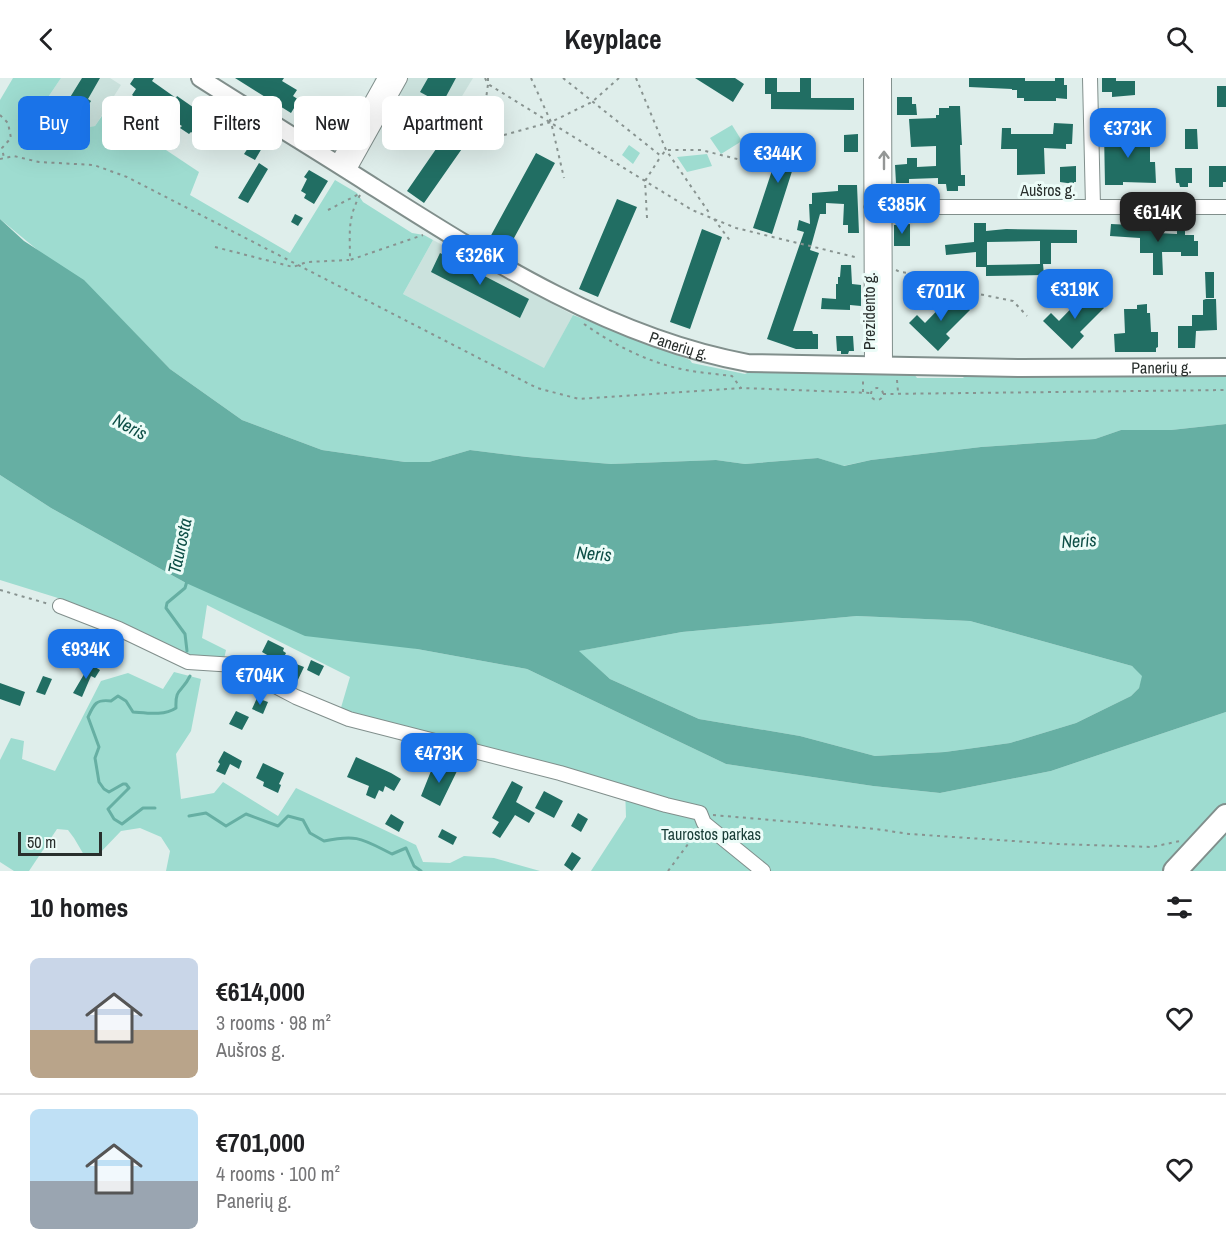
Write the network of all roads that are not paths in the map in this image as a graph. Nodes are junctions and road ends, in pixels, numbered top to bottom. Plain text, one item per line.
1 (200, 78) edge
2 (385, 78) edge
3 (400, 78) edge
4 (871, 78) edge
5 (884, 78) edge
6 (1090, 78) edge
7 (342, 167) junction
8 (1093, 206) junction
9 (877, 207) junction
10 (1226, 207) edge
11 (879, 365) junction
12 (1226, 367) edge
13 (60, 606) road end
14 (1226, 816) edge
15 (763, 871) edge
16 (1175, 871) edge

1 - 7 street, Panerių g.
2 - 7 street
3 - 7 street
4 - 9 street, Prezidento g.
9 -> 5 street, Prezidento g.
6 - 8 street
7 - 11 street, Panerių g.
8 - 9 street, Aušros g.
8 - 10 street, Aušros g.
9 - 11 street, Prezidento g.
9 - 11 street, Prezidento g.
11 - 12 street, Panerių g.
13 - 15 street
14 - 16 highway

